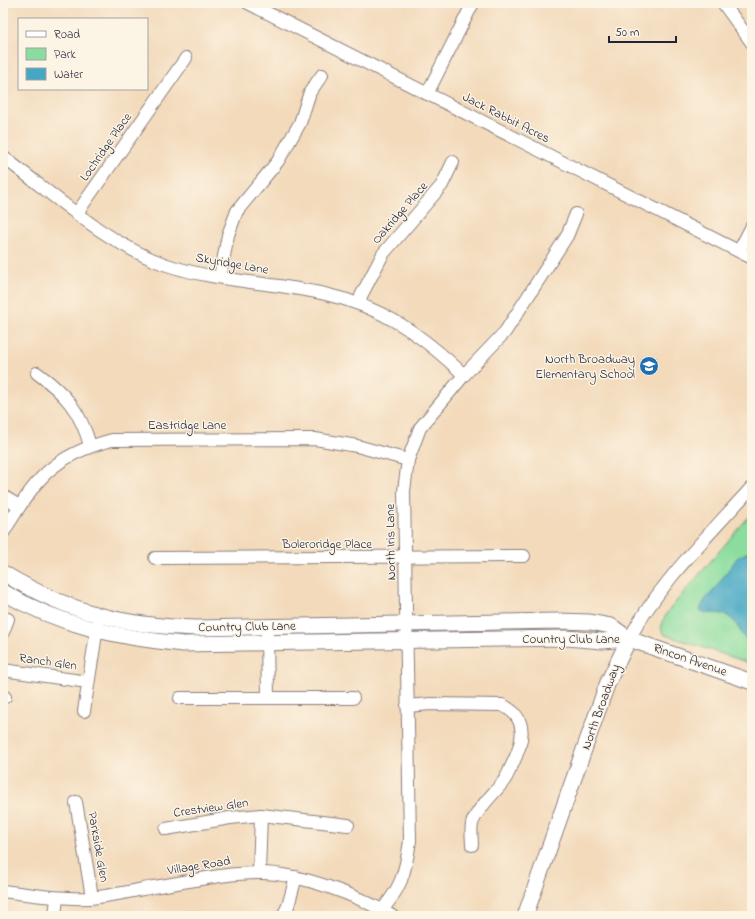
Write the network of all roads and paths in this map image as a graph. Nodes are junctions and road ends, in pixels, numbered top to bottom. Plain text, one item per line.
1 (248, 3) edge
2 (473, 3) edge
3 (723, 3) edge
4 (752, 43) edge
5 (186, 58) dead end
6 (322, 75) dead end
7 (427, 94) junction
8 (3, 157) edge
9 (453, 162) dead end
10 (77, 213) junction
11 (576, 214) dead end
12 (752, 226) edge
13 (739, 251) junction
14 (752, 258) edge
15 (220, 277) junction
16 (360, 304) junction
17 (37, 373) dead end
18 (464, 375) junction
19 (90, 445) junction
20 (408, 460) junction
21 (752, 487) edge
22 (3, 496) edge
23 (19, 506) junction
24 (3, 533) edge
25 (524, 556) dead end
26 (155, 558) dead end
27 (406, 558) junction
28 (3, 573) edge
29 (3, 592) edge
30 (100, 616) junction
31 (8, 619) dead end
32 (407, 624) junction
33 (267, 626) junction
34 (96, 631) junction
35 (3, 632) edge
36 (629, 639) junction
37 (407, 640) junction
38 (267, 643) junction
39 (3, 670) edge
40 (88, 682) junction
41 (752, 682) edge
42 (180, 698) dead end
43 (268, 698) junction
44 (353, 698) dead end
45 (407, 706) junction
46 (84, 711) dead end
47 (76, 802) dead end
48 (260, 815) junction
49 (348, 825) dead end
50 (166, 829) dead end
51 (472, 845) dead end
52 (259, 872) junction
53 (296, 876) junction
54 (3, 891) edge
55 (56, 898) junction
56 (92, 898) junction
57 (384, 914) edge
58 (55, 916) edge
59 (283, 916) edge
60 (525, 916) edge

1 - 7 street, Jack Rabbit Acres
2 - 7 street
3 - 4 street
5 - 10 street, Lochridge Place
6 - 15 street
7 - 13 street, Jack Rabbit Acres
8 - 10 street, Skyridge Lane
9 - 16 street, Oakridge Place
10 - 15 street, Skyridge Lane
11 - 18 street, North Iris Lane
12 - 13 street
13 - 14 street, Jack Rabbit Acres
15 - 16 street, Skyridge Lane
16 - 18 street, Skyridge Lane
17 - 19 street
18 - 20 street, North Iris Lane
19 - 20 street, Eastridge Lane
19 - 23 street, Eastridge Lane
20 - 27 street, North Iris Lane
21 - 36 street, North Broadway
22 - 23 street
23 - 24 street, Eastridge Lane
25 - 27 street, Boleroridge Place
26 - 27 street, Boleroridge Place
27 - 32 street, North Iris Lane
28 - 30 main road, Country Club Lane
29 - 34 main road, Country Club Lane
30 - 33 main road, Country Club Lane
30 - 34 street, Ranch Glen
31 - 35 street
32 - 33 main road, Country Club Lane
32 - 36 main road, Country Club Lane
32 - 37 street, North Iris Lane
33 - 38 street
34 - 38 main road, Country Club Lane
34 - 40 street, Ranch Glen
36 - 37 main road, Country Club Lane
36 - 41 main road, Rincon Avenue
36 - 60 main road, North Broadway
37 - 38 main road, Country Club Lane
37 - 45 street, North Iris Lane
38 - 43 street
39 - 40 street, Ranch Glen
40 - 46 street, Ranch Glen
42 - 43 street
43 - 44 street
45 - 51 street
45 - 57 street, North Iris Lane
47 - 56 street, Parkside Glen
48 - 49 street, Crestview Glen
48 - 50 street, Crestview Glen
48 - 52 street, Crestview Glen
52 - 53 street, Village Road
52 - 56 street, Village Road
53 - 57 street, Village Road
53 - 59 street
54 - 55 street, Village Road
55 - 56 street, Village Road
55 - 58 street

